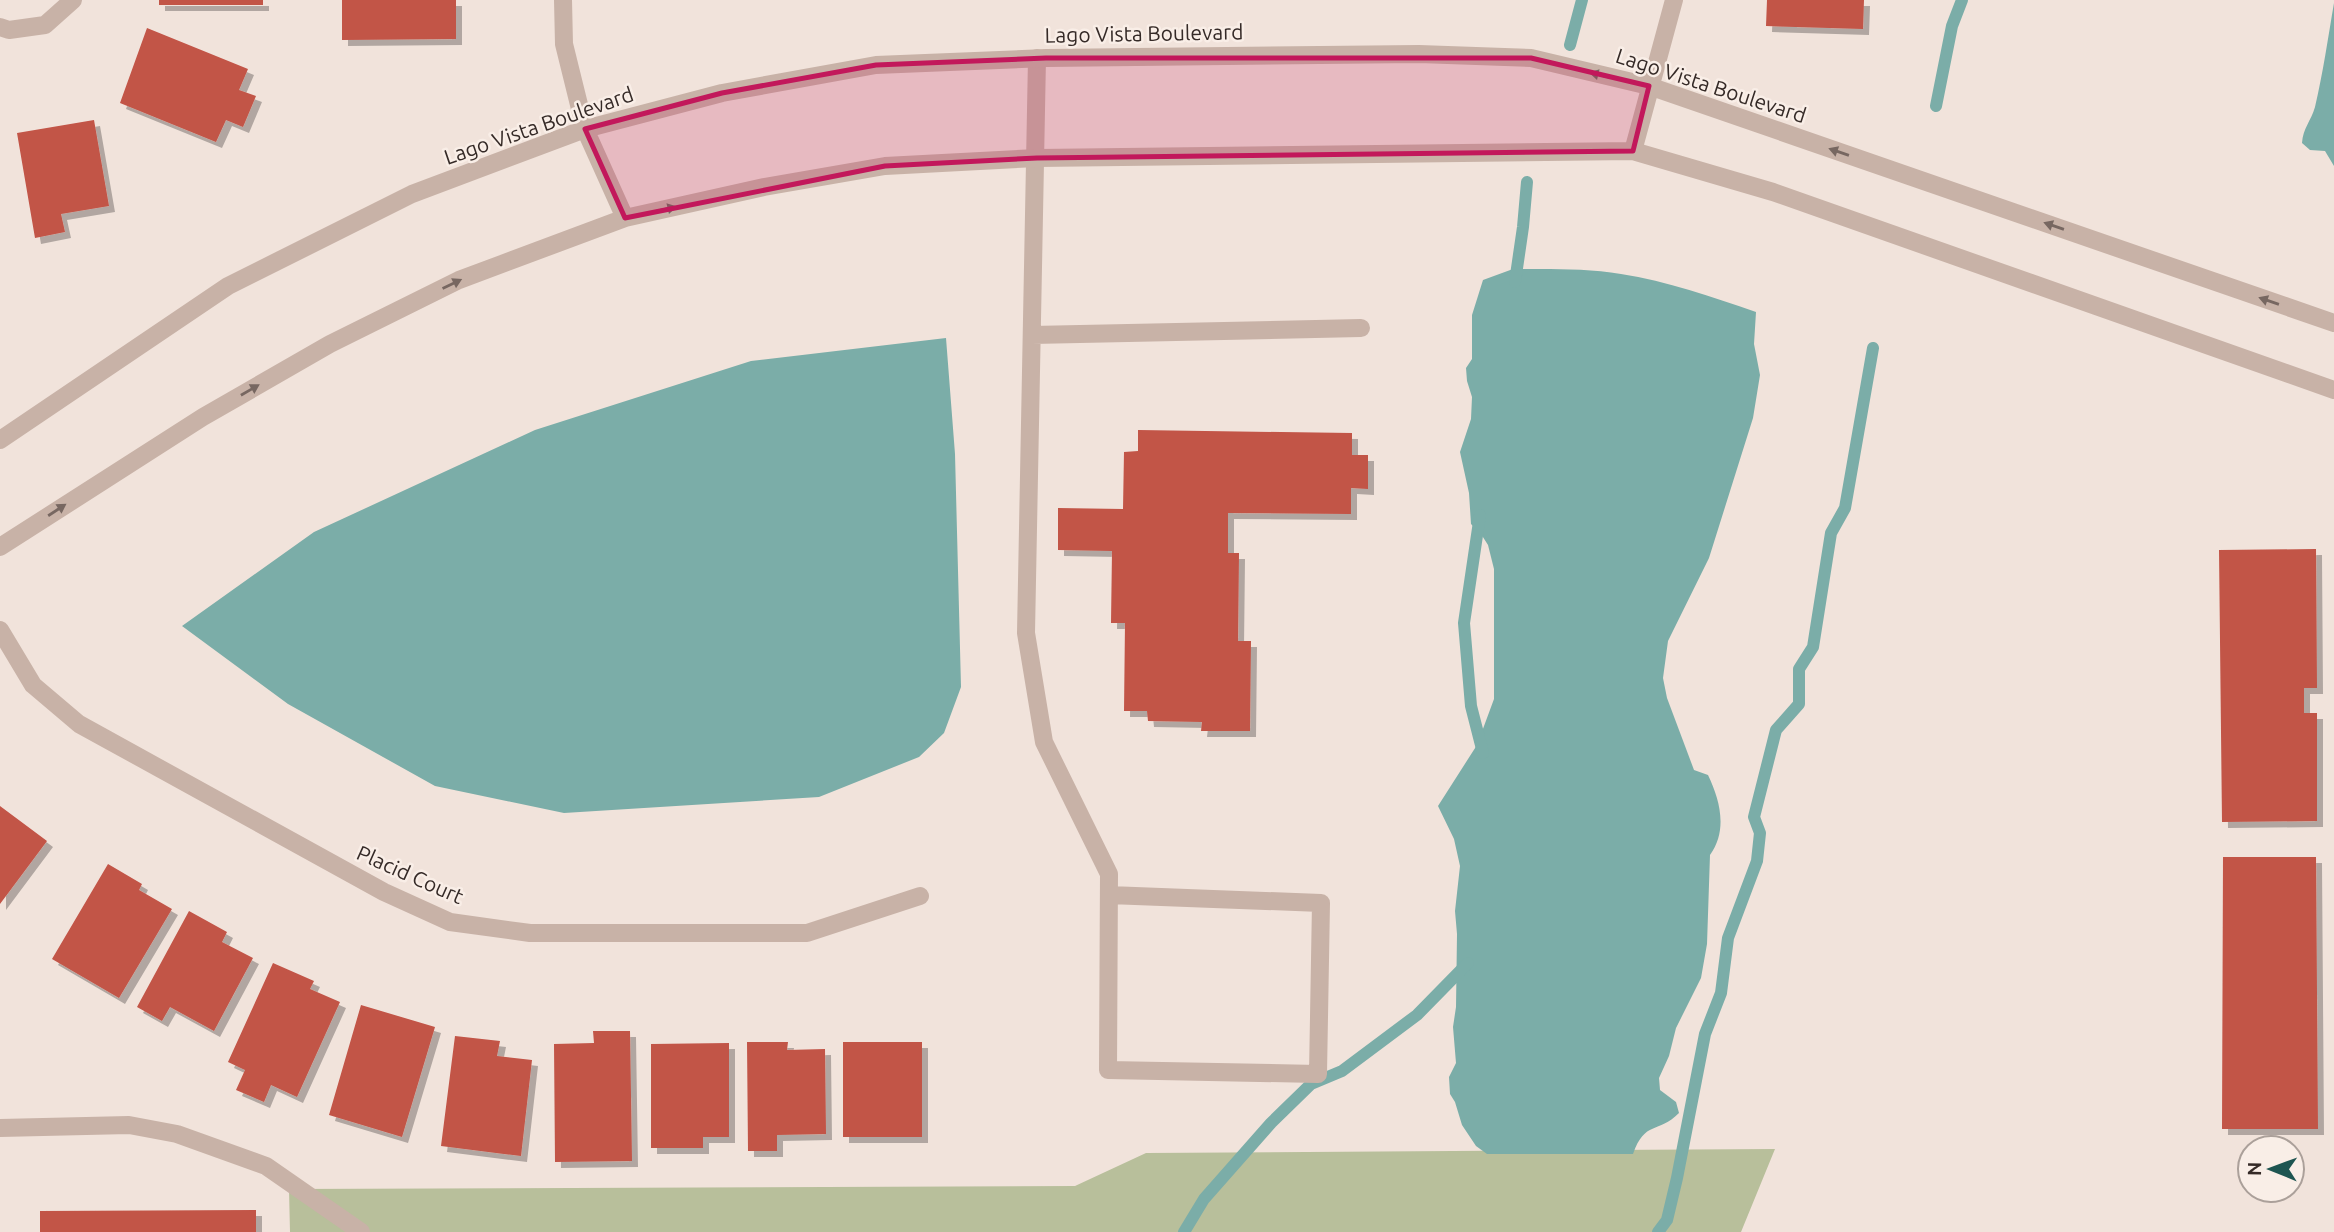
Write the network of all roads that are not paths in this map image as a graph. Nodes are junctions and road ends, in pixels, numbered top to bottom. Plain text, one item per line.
1 (73, 0) edge
2 (563, 0) edge
3 (1674, 0) edge
4 (0, 27) edge
5 (1037, 58) junction
6 (1649, 86) junction
7 (585, 130) junction
8 (1633, 151) junction
9 (1037, 158) junction
10 (625, 218) junction
11 (2334, 323) edge
12 (1361, 328) dead end
13 (1032, 335) junction
14 (2334, 390) edge
15 (0, 440) edge
16 (0, 547) edge
17 (0, 630) edge
18 (1109, 895) junction
19 (920, 896) dead end
20 (0, 1128) edge
21 (361, 1232) edge

1 - 4 street
2 - 7 street
3 - 6 street
6 -> 5 street, Lago Vista Boulevard
5 - 7 street, Lago Vista Boulevard
5 - 9 street
6 - 8 street
11 -> 6 street, Lago Vista Boulevard
7 - 10 street
7 - 15 street, Lago Vista Boulevard
8 - 9 street
8 - 14 street
10 -> 9 street
9 - 13 street
16 -> 10 street
12 - 13 street
13 - 18 street
17 - 19 street, Placid Court
18 - 18 street
20 - 21 street

